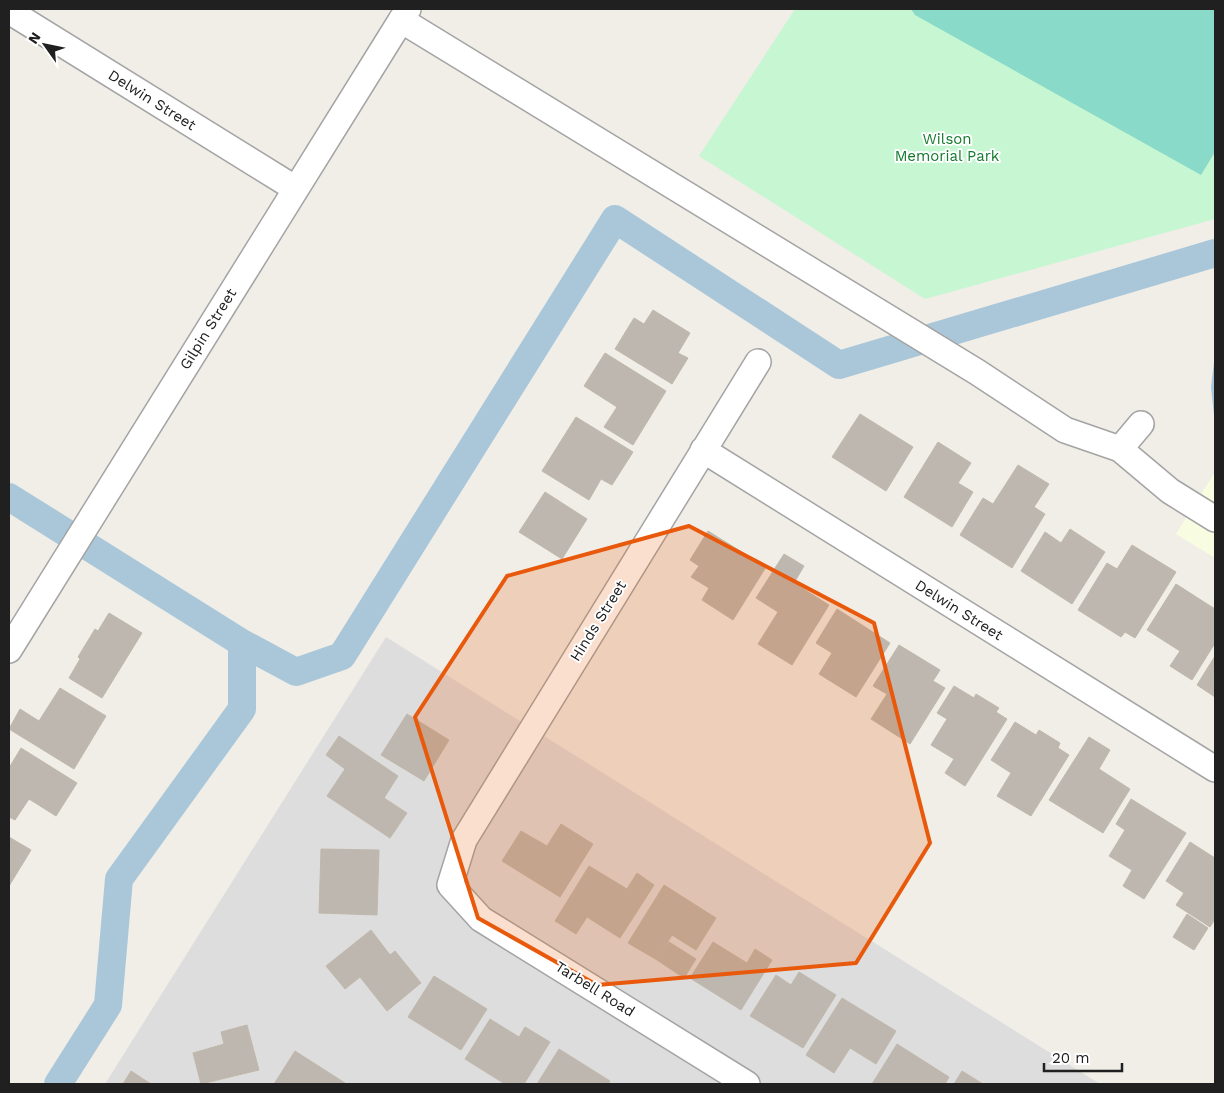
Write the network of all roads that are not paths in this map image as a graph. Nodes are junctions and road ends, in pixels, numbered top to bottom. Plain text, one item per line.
1 (17, 12) edge
2 (405, 14) edge
3 (296, 189) junction
4 (758, 362) dead end
5 (1141, 424) dead end
6 (1120, 449) junction
7 (703, 450) junction
8 (1215, 520) edge
9 (9, 650) edge
10 (1215, 769) edge
11 (450, 886) joint
12 (746, 1084) edge

1 - 3 street, Delwin Street
2 - 3 street, Gilpin Street
2 - 6 street
3 - 9 street, Gilpin Street
4 - 7 street, Hinds Street
5 - 6 street
6 - 8 street
7 - 10 street, Delwin Street
7 - 11 street, Hinds Street
11 - 12 street, Tarbell Road

